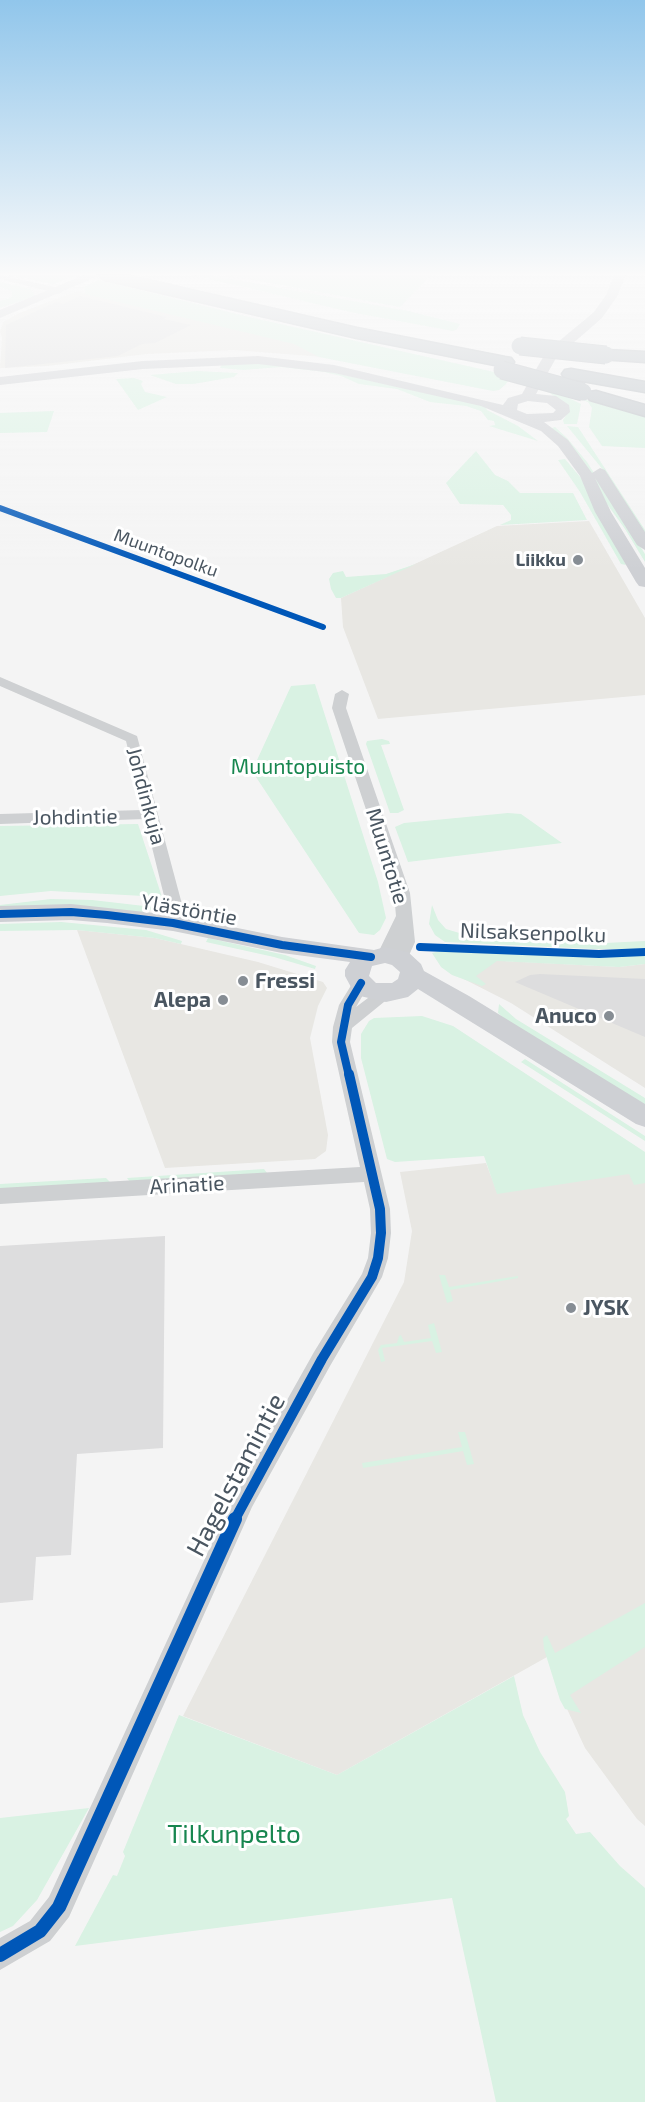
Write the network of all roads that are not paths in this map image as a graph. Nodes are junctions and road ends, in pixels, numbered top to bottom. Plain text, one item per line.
1 (17, 373) edge
2 (71, 373) edge
3 (352, 373) edge
4 (375, 373) edge
5 (539, 373) edge
6 (546, 373) edge
7 (586, 373) edge
8 (605, 373) edge
9 (0, 375) edge
10 (645, 377) edge
11 (536, 378) junction
12 (0, 381) edge
13 (645, 387) edge
14 (524, 398) junction
15 (551, 399) junction
16 (510, 410) junction
17 (645, 411) edge
18 (556, 417) junction
19 (526, 418) junction
20 (645, 546) edge
21 (645, 581) edge
22 (0, 681) edge
23 (342, 694) dead end
24 (151, 814) junction
25 (0, 819) edge
26 (0, 914) edge
27 (173, 923) junction
28 (384, 974) junction
29 (342, 1028) junction
30 (645, 1117) edge
31 (373, 1174) junction
32 (0, 1196) edge
33 (0, 1955) edge

1 - 9 main road
2 - 12 main road
3 - 16 main road
4 - 14 main road
5 - 11 main road
6 - 17 highway, bridge
7 - 13 highway
8 - 10 highway
11 - 14 main road
11 - 15 main road
14 - 15 main road
14 - 16 main road
15 - 18 main road
16 - 19 main road
18 - 19 main road
18 - 20 main road
19 - 21 main road
22 - 24 street, Johdinkuja
23 - 28 street, Muuntotie
24 - 25 street, Johdintie
24 - 27 street, Johdinkuja
26 - 27 main road, Ylästöntie
27 - 28 main road, Ylästöntie
28 - 29 street
28 - 29 street, Hagelstamintie
28 - 30 main road, Ylästöntie
29 - 31 street, Hagelstamintie
31 - 32 street, Arinatie
31 - 33 street, Hagelstamintie

